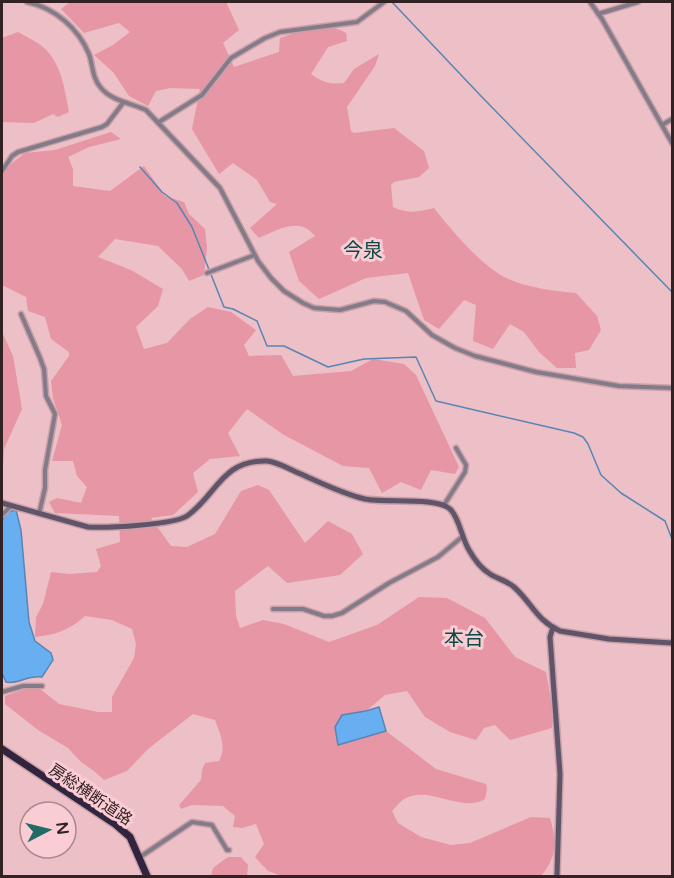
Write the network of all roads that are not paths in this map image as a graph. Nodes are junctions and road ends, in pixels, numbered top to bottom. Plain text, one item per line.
1 (27, 2) edge
2 (35, 2) edge
3 (384, 2) edge
4 (590, 2) edge
5 (638, 2) edge
6 (598, 14) junction
7 (123, 103) junction
8 (672, 120) edge
9 (159, 122) junction
10 (662, 125) junction
11 (672, 143) edge
12 (2, 171) edge
13 (255, 255) junction
14 (207, 273) dead end
15 (21, 314) dead end
16 (672, 387) edge
17 (456, 448) dead end
18 (2, 503) edge
19 (444, 505) junction
20 (10, 506) junction
21 (39, 514) junction
22 (2, 515) edge
23 (462, 537) junction
24 (273, 609) dead end
25 (552, 627) junction
26 (672, 643) edge
27 (42, 686) dead end
28 (2, 692) edge
29 (2, 749) edge
30 (229, 850) dead end
31 (139, 857) junction
32 (147, 876) edge
33 (557, 876) edge

1 - 2 street
2 - 7 street
3 - 9 street
4 - 6 street
5 - 6 street
6 - 10 street
7 - 9 street
7 - 12 street
8 - 10 street
9 - 13 street
10 - 11 street
13 - 14 street
13 - 16 street
15 - 21 street
17 - 19 street
18 - 20 street
19 - 21 street
19 - 23 street
20 - 21 street
20 - 22 street
23 - 24 street
23 - 25 street
25 - 26 street
25 - 33 street
27 - 28 street
29 - 31 highway, 房総横断道路
30 - 31 street
31 - 32 highway, 房総横断道路

